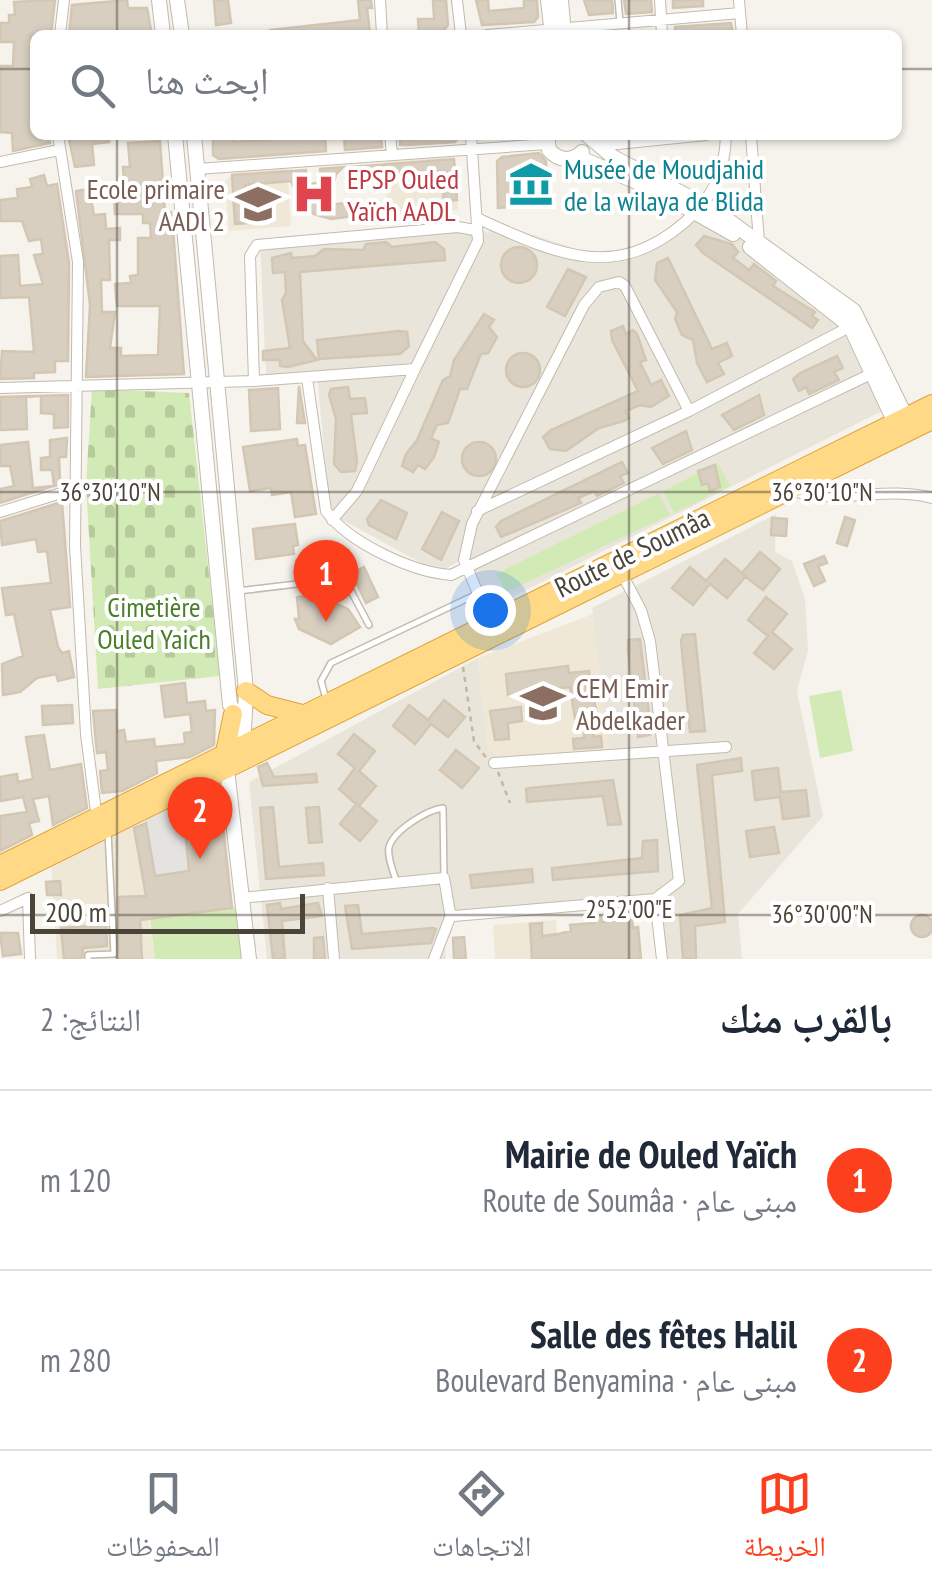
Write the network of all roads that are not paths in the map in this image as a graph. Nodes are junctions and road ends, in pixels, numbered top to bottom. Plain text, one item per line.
1 (64, 0) edge
2 (159, 0) edge
3 (177, 0) edge
4 (380, 0) edge
5 (457, 0) edge
6 (548, 0) edge
7 (561, 0) edge
8 (619, 0) edge
9 (660, 0) edge
10 (739, 0) edge
11 (740, 13) junction
12 (661, 22) junction
13 (621, 24) junction
14 (61, 30) edge
15 (162, 30) edge
16 (181, 30) edge
17 (382, 30) edge
18 (460, 30) edge
19 (557, 30) edge
20 (558, 30) edge
21 (574, 30) edge
22 (662, 30) edge
23 (742, 30) edge
24 (58, 140) edge
25 (175, 140) edge
26 (195, 140) edge
27 (391, 140) edge
28 (471, 140) edge
29 (547, 140) edge
30 (589, 140) edge
31 (592, 140) edge
32 (725, 140) edge
33 (751, 140) edge
34 (59, 150) junction
35 (472, 150) junction
36 (392, 154) junction
37 (578, 156) junction
38 (0, 162) edge
39 (198, 169) junction
40 (699, 207) junction
41 (479, 219) junction
42 (479, 236) junction
43 (759, 242) junction
44 (856, 324) junction
45 (415, 369) junction
46 (873, 373) junction
47 (307, 378) junction
48 (254, 381) junction
49 (215, 382) junction
50 (197, 383) junction
51 (0, 388) edge
52 (74, 388) junction
53 (932, 404) edge
54 (690, 411) junction
55 (900, 420) junction
56 (932, 420) edge
57 (785, 484) junction
58 (74, 489) junction
59 (932, 498) edge
60 (477, 511) junction
61 (0, 512) edge
62 (332, 520) junction
63 (618, 567) junction
64 (466, 568) junction
65 (235, 592) junction
66 (477, 594) junction
67 (490, 622) junction
68 (368, 626) dead end
69 (246, 691) junction
70 (327, 702) junction
71 (240, 714) junction
72 (302, 714) junction
73 (245, 742) junction
74 (726, 747) dead end
75 (664, 752) junction
76 (229, 762) junction
77 (494, 763) road end
78 (102, 824) junction
79 (0, 866) edge
80 (444, 878) junction
81 (396, 880) junction
82 (0, 881) edge
83 (328, 888) junction
84 (240, 898) junction
85 (655, 899) junction
86 (0, 911) edge
87 (451, 916) junction
88 (104, 957) edge
89 (30, 959) edge
90 (88, 959) edge
91 (249, 959) edge
92 (334, 959) edge
93 (434, 959) edge
94 (662, 959) edge

1 - 14 street
2 - 15 street
3 - 16 street
4 - 17 street
5 - 18 street
6 - 19 street
7 - 20 street
8 - 13 lane
9 - 12 street
10 - 11 street
11 - 12 street
11 - 23 street
12 - 13 street
12 - 22 street
13 - 21 street
24 - 34 street
25 - 50 street
26 - 39 street
27 - 36 street
28 - 35 street
29 - 35 street
29 - 37 street
30 - 37 street
31 - 40 street
32 - 40 street
33 - 43 street
34 - 38 street
34 - 52 street
35 - 36 street
35 - 41 street
36 - 39 street
37 - 40 street
39 - 49 street
40 - 41 street
40 - 43 street
40 - 44 street
41 - 42 street
42 - 45 street
42 - 48 street
43 - 44 street
44 - 46 street
44 - 54 street
44 - 55 street
45 - 47 street
45 - 62 street
46 - 55 street
46 - 64 street
47 - 48 street
47 - 62 street
48 - 49 street
49 - 50 street
49 - 65 street
50 - 52 street
50 - 71 street
51 - 52 street
52 - 58 street
53 - 55 highway, Route de Soumâa
54 - 60 street
54 - 60 street
55 - 57 highway, Route de Soumâa
56 - 57 highway, Route de Soumâa
57 - 59 street
57 - 63 highway, Route de Soumâa
58 - 61 street
58 - 78 street
60 - 64 street
62 - 64 street
63 - 67 highway, Route de Soumâa
63 - 75 street
63 - 76 highway, Route de Soumâa
64 - 66 street
65 - 68 lane
65 - 69 street
66 - 67 street
66 - 70 lane
67 - 70 highway, Route de Soumâa
69 - 71 street
69 - 72 highway
70 - 72 highway, Route de Soumâa
71 - 73 street
71 - 76 highway
72 - 73 highway, Route de Soumâa
73 - 76 highway, Route de Soumâa
74 - 75 street
75 - 77 street
75 - 85 street
76 - 78 highway
76 - 84 street
78 - 79 highway
78 - 82 highway
78 - 88 lane
80 - 81 street
80 - 81 lane
80 - 87 street
81 - 83 street
83 - 84 street
83 - 92 street
84 - 91 street
85 - 87 street
85 - 94 street
86 - 89 street
87 - 93 street
88 - 90 lane

